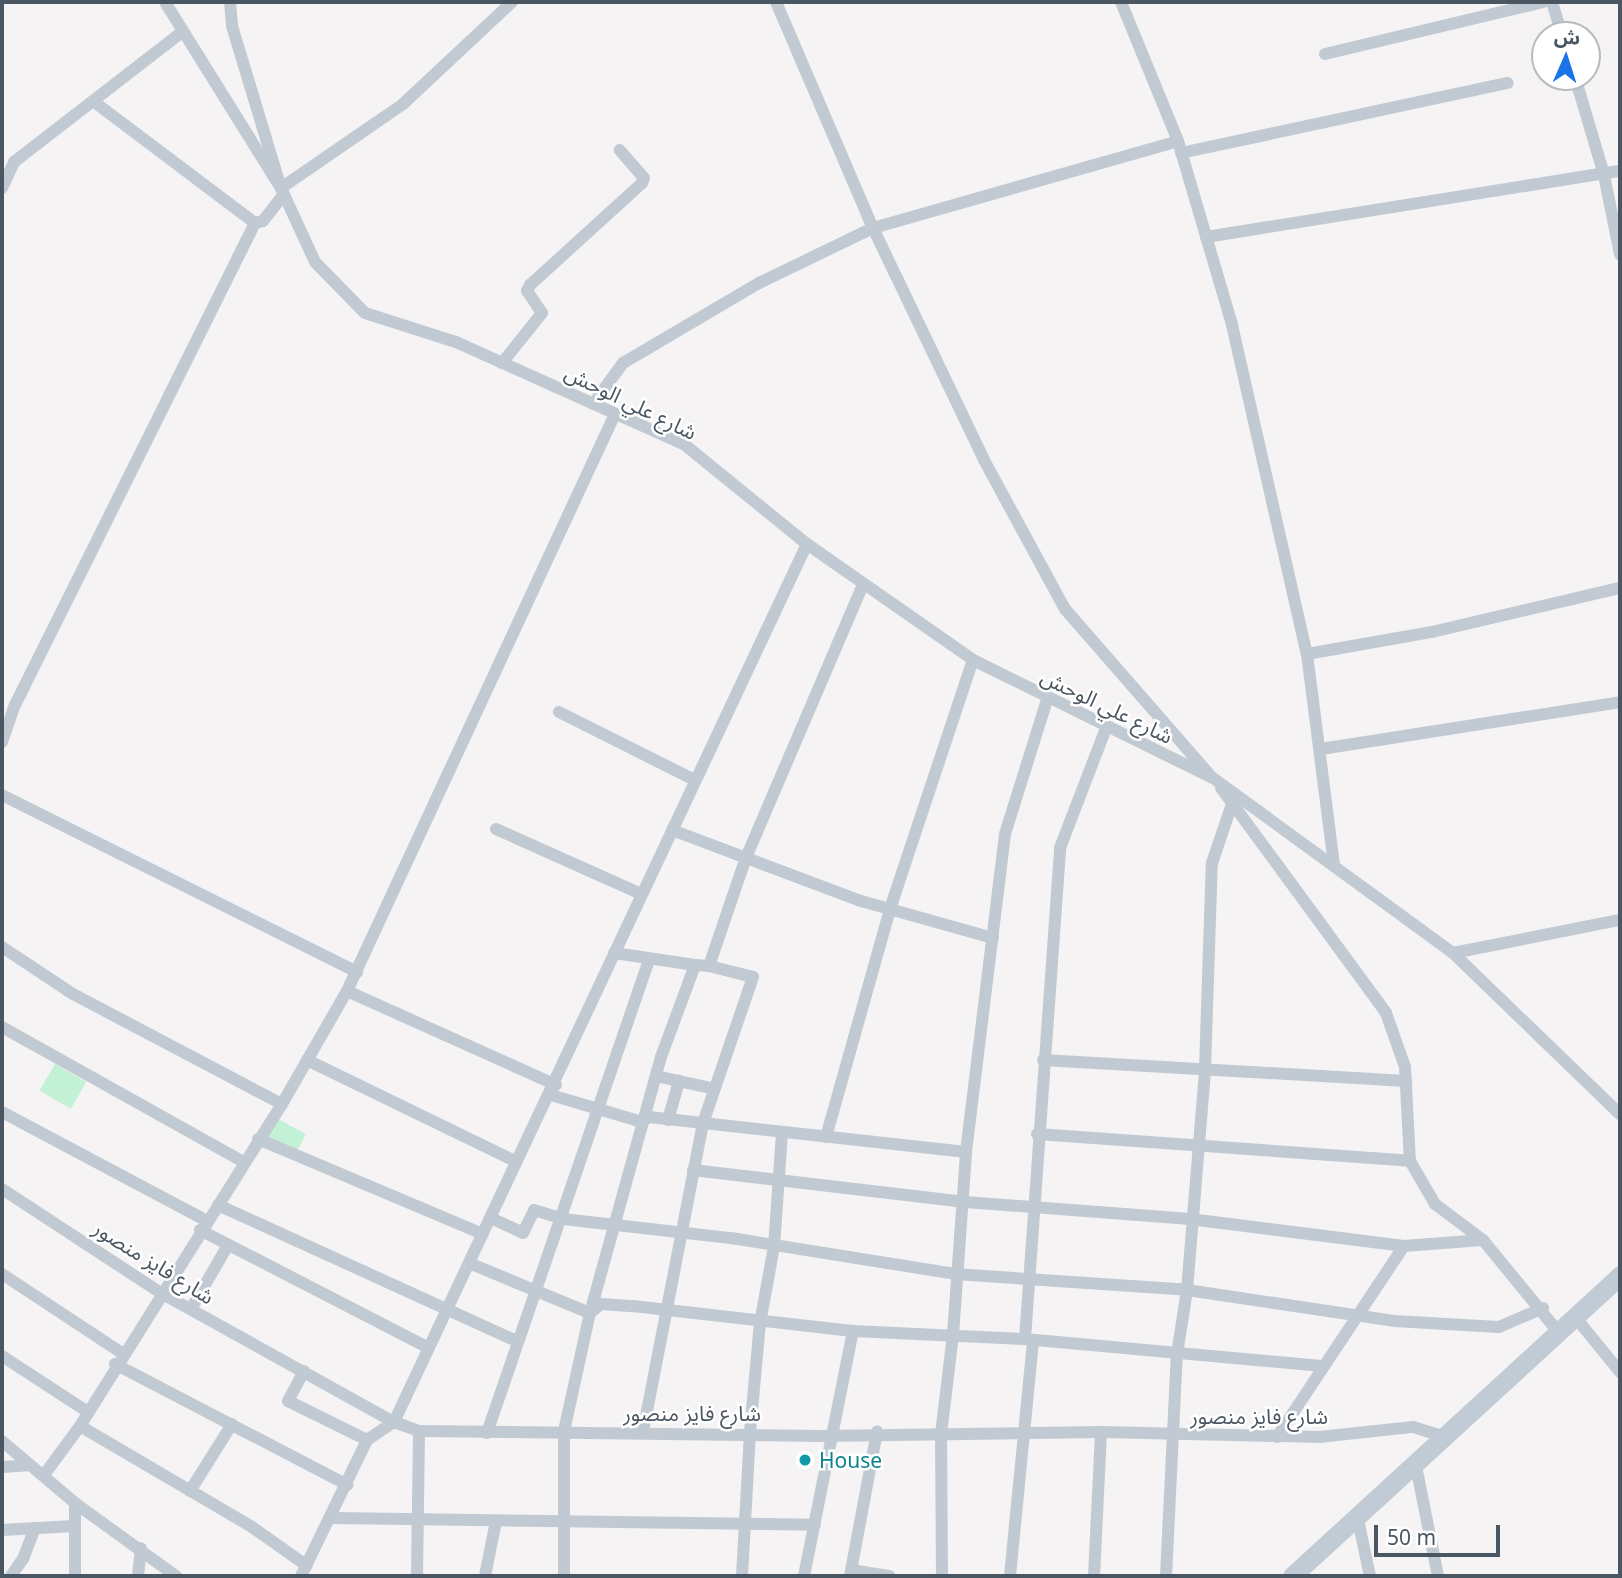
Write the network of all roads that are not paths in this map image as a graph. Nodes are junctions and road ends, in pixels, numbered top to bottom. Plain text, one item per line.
1 (165, 2) edge
2 (230, 2) edge
3 (512, 2) edge
4 (776, 2) edge
5 (1121, 2) edge
6 (1543, 2) edge
7 (1552, 2) edge
8 (1558, 21) edge
9 (182, 32) junction
10 (1325, 54) dead end
11 (1507, 83) dead end
12 (1579, 91) edge
13 (93, 101) junction
14 (1180, 147) junction
15 (620, 150) dead end
16 (1620, 171) edge
17 (1604, 175) junction
18 (2, 188) edge
19 (283, 191) junction
20 (255, 223) junction
21 (873, 228) junction
22 (1206, 237) junction
23 (1620, 254) edge
24 (502, 363) junction
25 (593, 404) junction
26 (615, 414) junction
27 (807, 544) junction
28 (863, 585) junction
29 (1620, 588) edge
30 (1307, 654) junction
31 (973, 660) junction
32 (1047, 700) junction
33 (1620, 702) edge
34 (559, 712) dead end
35 (1106, 728) junction
36 (2, 742) edge
37 (1321, 748) junction
38 (1213, 778) junction
39 (695, 780) junction
40 (2, 796) edge
41 (1232, 804) junction
42 (496, 829) dead end
43 (672, 830) junction
44 (745, 860) junction
45 (1334, 864) junction
46 (641, 894) junction
47 (890, 909) junction
48 (1620, 920) edge
49 (993, 938) junction
50 (2, 947) edge
51 (614, 953) junction
52 (1453, 953) junction
53 (649, 960) junction
54 (695, 965) junction
55 (709, 966) junction
56 (357, 972) junction
57 (347, 991) junction
58 (2, 1027) edge
59 (307, 1060) junction
60 (1043, 1060) junction
61 (1205, 1069) junction
62 (656, 1076) junction
63 (679, 1081) junction
64 (1406, 1081) junction
65 (715, 1089) junction
66 (554, 1090) junction
67 (282, 1104) junction
68 (598, 1111) junction
69 (2, 1112) edge
70 (1620, 1114) edge
71 (668, 1120) junction
72 (642, 1122) junction
73 (703, 1123) junction
74 (782, 1133) junction
75 (1037, 1134) junction
76 (826, 1137) junction
77 (258, 1139) junction
78 (1197, 1143) junction
79 (967, 1152) junction
80 (244, 1161) junction
81 (1410, 1161) junction
82 (517, 1162) junction
83 (693, 1170) junction
84 (777, 1181) junction
85 (2, 1189) edge
86 (965, 1202) junction
87 (218, 1205) junction
88 (1034, 1207) junction
89 (491, 1218) junction
90 (563, 1219) junction
91 (1190, 1219) junction
92 (203, 1226) junction
93 (615, 1226) junction
94 (679, 1231) junction
95 (483, 1234) junction
96 (1483, 1240) junction
97 (228, 1245) junction
98 (1404, 1246) junction
99 (774, 1247) junction
100 (469, 1263) junction
101 (955, 1274) junction
102 (2, 1275) edge
103 (1620, 1275) edge
104 (1027, 1279) junction
105 (1187, 1290) junction
106 (537, 1292) junction
107 (161, 1293) junction
108 (1543, 1307) junction
109 (191, 1309) junction
110 (445, 1312) junction
111 (666, 1312) junction
112 (590, 1313) junction
113 (1360, 1313) junction
114 (1576, 1318) junction
115 (760, 1323) junction
116 (853, 1331) junction
117 (1559, 1333) junction
118 (953, 1335) junction
119 (1029, 1340) junction
120 (517, 1341) junction
121 (427, 1347) junction
122 (1177, 1354) junction
123 (2, 1356) edge
124 (118, 1359) junction
125 (1322, 1366) junction
126 (304, 1371) junction
127 (1620, 1372) edge
128 (88, 1412) junction
129 (394, 1422) junction
130 (232, 1424) junction
131 (80, 1426) junction
132 (419, 1431) junction
133 (564, 1431) junction
134 (643, 1432) junction
135 (750, 1432) junction
136 (877, 1432) junction
137 (1101, 1432) junction
138 (486, 1433) junction
139 (1025, 1433) junction
140 (941, 1434) junction
141 (835, 1435) junction
142 (1176, 1436) junction
143 (1277, 1437) junction
144 (1446, 1437) junction
145 (367, 1440) junction
146 (2, 1441) edge
147 (1415, 1461) junction
148 (28, 1465) junction
149 (2, 1467) edge
150 (44, 1475) junction
151 (347, 1485) junction
152 (190, 1491) junction
153 (75, 1503) junction
154 (1357, 1515) junction
155 (332, 1518) junction
156 (419, 1519) junction
157 (496, 1521) junction
158 (566, 1521) junction
159 (745, 1524) junction
160 (816, 1525) junction
161 (74, 1526) junction
162 (35, 1528) junction
163 (2, 1530) edge
164 (141, 1548) junction
165 (304, 1571) edge
166 (851, 1573) edge
167 (1296, 1574) edge
168 (11, 1576) edge
169 (75, 1576) edge
170 (138, 1576) edge
171 (176, 1576) edge
172 (417, 1576) edge
173 (485, 1576) edge
174 (564, 1576) edge
175 (742, 1576) edge
176 (804, 1576) edge
177 (890, 1576) edge
178 (942, 1576) edge
179 (1010, 1576) edge
180 (1094, 1576) edge
181 (1166, 1576) edge
182 (1370, 1576) edge
183 (1438, 1576) edge

1 - 9 street, شارع علي الوحش
2 - 19 street
3 - 19 street
4 - 21 street
5 - 14 street
6 - 10 street
7 - 8 street
9 - 13 street
9 - 19 street, شارع علي الوحش
11 - 14 street
12 - 17 street
13 - 18 street
13 - 20 street
14 - 21 street
14 - 22 street
15 - 24 street
16 - 17 street
17 - 22 street
17 - 23 street
19 - 20 street
19 - 24 street, شارع علي الوحش
20 - 36 street
21 - 25 street
21 - 38 street
22 - 30 street
24 - 25 street, شارع علي الوحش
25 - 26 street, شارع علي الوحش
26 - 27 street, شارع علي الوحش
26 - 56 street
27 - 28 street, شارع علي الوحش
27 - 39 street
28 - 31 street, شارع علي الوحش
28 - 44 street
29 - 30 street
30 - 37 street
31 - 32 street, شارع علي الوحش
31 - 47 street
32 - 35 street, شارع علي الوحش
32 - 49 street
33 - 37 street
34 - 39 street
35 - 38 street, شارع علي الوحش
35 - 60 street
37 - 45 street
38 - 41 street
38 - 45 street
39 - 43 street
40 - 56 street
41 - 61 street
41 - 64 street
42 - 46 street
43 - 44 street
43 - 46 street
44 - 47 street
44 - 55 street
45 - 52 street
46 - 51 street
47 - 49 street
47 - 76 street
48 - 52 street
49 - 79 street
50 - 67 street
51 - 53 street
51 - 66 street
52 - 70 street
53 - 54 street
53 - 68 street
54 - 55 street
54 - 62 street
55 - 65 street
56 - 57 street
57 - 59 street
57 - 66 street
58 - 80 street
59 - 67 street
59 - 82 street
60 - 61 street
60 - 75 street
61 - 64 street
61 - 78 street
62 - 63 street
62 - 72 street
63 - 65 street
63 - 71 street
64 - 81 street
65 - 73 street
66 - 68 street
66 - 82 street
67 - 77 street
68 - 72 street
68 - 90 street
69 - 92 street
71 - 72 street
71 - 73 street
72 - 93 street
73 - 74 street
73 - 83 street
74 - 76 street
74 - 84 street
75 - 78 street
75 - 88 street
76 - 79 street
77 - 80 street
77 - 95 street
78 - 81 street
78 - 91 street
79 - 86 street
80 - 87 street
81 - 96 street
82 - 89 street
83 - 84 street
83 - 94 street
84 - 86 street
84 - 99 street
85 - 107 street, شارع فايز منصور
86 - 88 street
86 - 101 street
87 - 92 street
87 - 110 street
88 - 91 street
88 - 104 street
89 - 90 street
89 - 95 street
90 - 93 street
90 - 106 street
91 - 98 street
91 - 105 street
92 - 97 street
92 - 107 street
93 - 94 street
93 - 112 street
94 - 99 street
94 - 111 street
95 - 100 street
96 - 98 street
96 - 108 street
97 - 109 street
97 - 121 street
98 - 113 street
99 - 101 street
99 - 115 street
100 - 106 street
100 - 110 street
101 - 104 street
101 - 118 street
102 - 124 street
103 - 114 main road
104 - 105 street
104 - 119 street
105 - 113 street
105 - 122 street
106 - 112 street
106 - 120 street
107 - 109 street, شارع فايز منصور
107 - 124 street
108 - 113 street
108 - 117 street
109 - 126 street, شارع فايز منصور
110 - 120 street
110 - 121 street
111 - 112 street
111 - 115 street
111 - 134 street
112 - 133 street
113 - 125 street
114 - 117 main road
114 - 127 street
115 - 116 street
115 - 135 street
116 - 118 street
116 - 141 street
117 - 144 main road
118 - 119 street
118 - 140 street
119 - 122 street
119 - 139 street
120 - 138 street
121 - 129 street
122 - 125 street
122 - 142 street
123 - 128 street
124 - 128 street
124 - 130 street
125 - 143 street
126 - 129 street, شارع فايز منصور
126 - 145 street
128 - 131 street
129 - 132 street, شارع فايز منصور
129 - 145 street
130 - 151 street
130 - 152 street
131 - 150 street
131 - 152 street
132 - 138 street, شارع فايز منصور
132 - 156 street
133 - 134 street, شارع فايز منصور
133 - 138 street, شارع فايز منصور
133 - 158 street
134 - 135 street, شارع فايز منصور
135 - 141 street, شارع فايز منصور
135 - 159 street
136 - 140 street, شارع فايز منصور
136 - 141 street, شارع فايز منصور
136 - 166 street
137 - 139 street, شارع فايز منصور
137 - 142 street, شارع فايز منصور
137 - 180 street
139 - 140 street, شارع فايز منصور
139 - 179 street
140 - 178 street
141 - 160 street
142 - 143 street, شارع فايز منصور
142 - 181 street
143 - 144 street, شارع فايز منصور
144 - 147 main road
145 - 151 street
146 - 148 street
147 - 154 main road
147 - 183 street
148 - 149 street
148 - 150 street
150 - 153 street
151 - 155 street
152 - 165 street
153 - 161 street
153 - 164 street
154 - 167 main road
154 - 182 street
155 - 156 street
155 - 165 street
156 - 157 street
156 - 172 street
157 - 158 street
157 - 173 street
158 - 159 street
158 - 174 street
159 - 160 street
159 - 175 street
160 - 176 street
161 - 162 street
161 - 169 street
162 - 163 street
162 - 168 street
164 - 170 street
164 - 171 street
166 - 177 street

